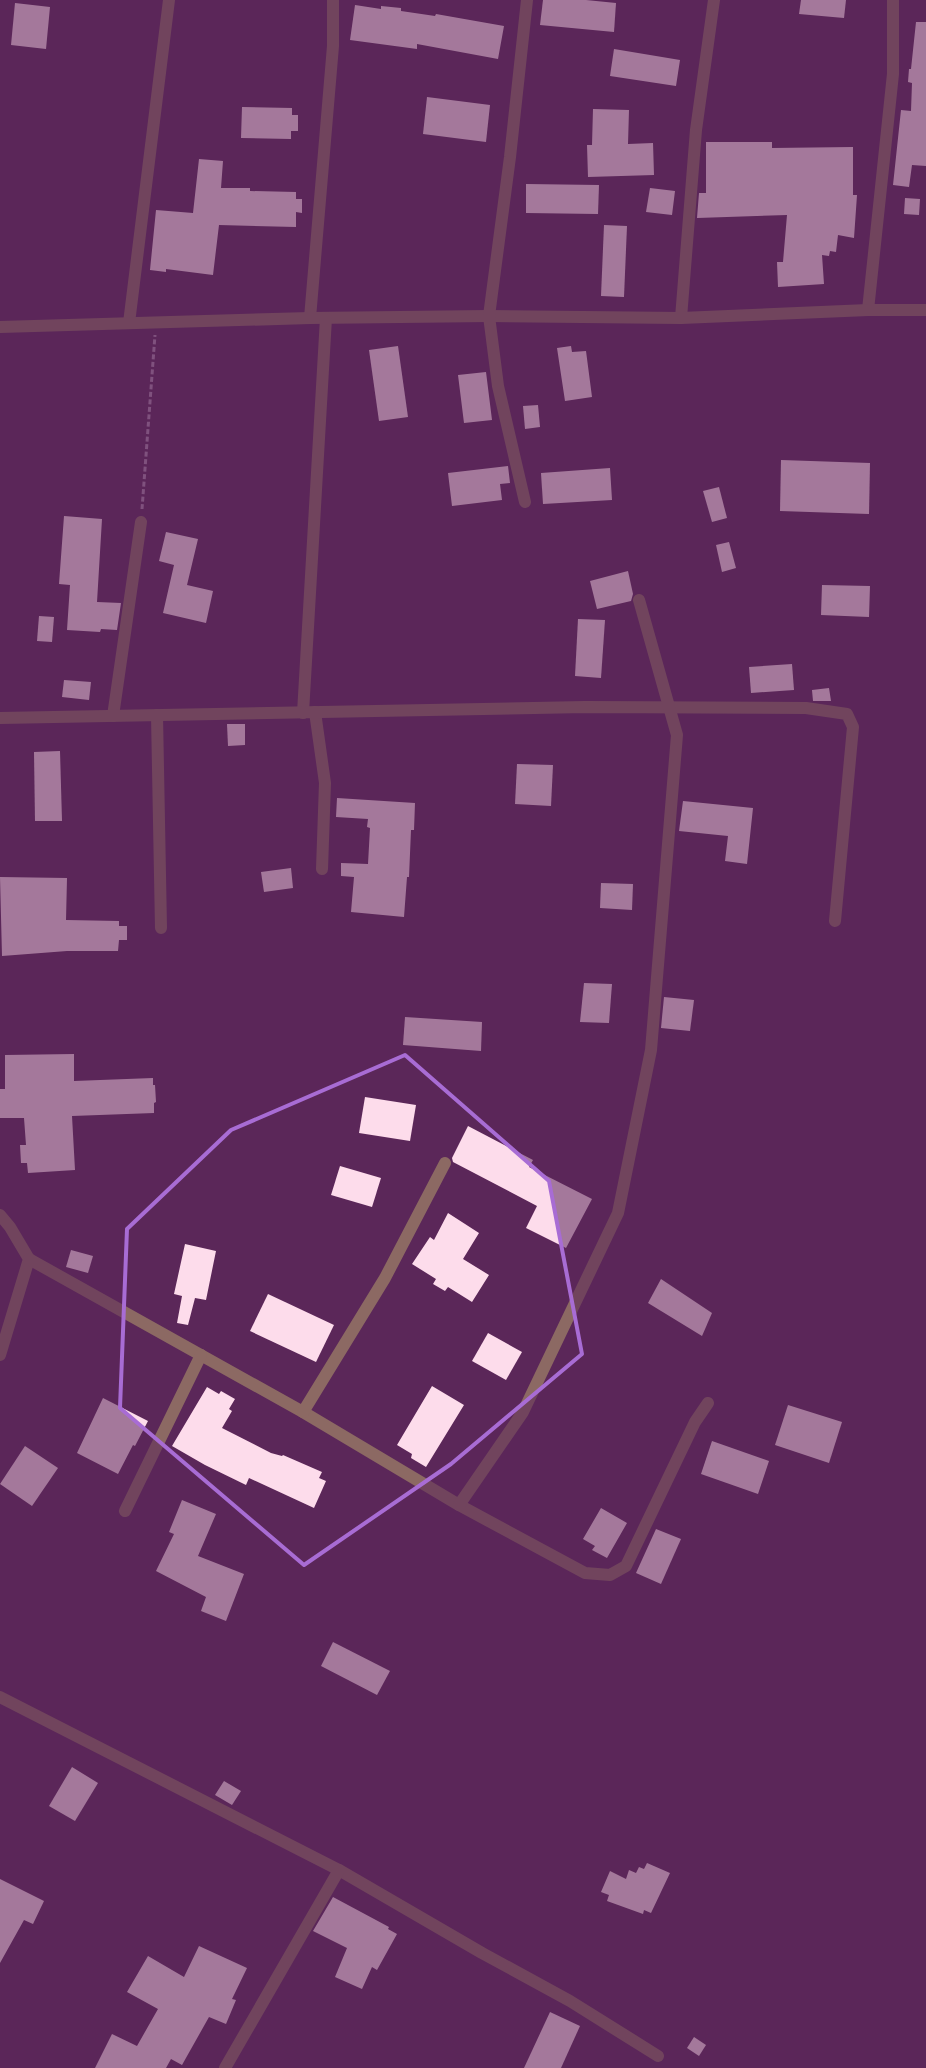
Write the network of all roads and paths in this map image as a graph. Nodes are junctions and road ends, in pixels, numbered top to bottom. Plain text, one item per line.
1 (169, 0) edge
2 (333, 0) edge
3 (527, 0) edge
4 (714, 0) edge
5 (893, 0) edge
6 (868, 310) junction
7 (926, 310) edge
8 (489, 316) junction
9 (310, 318) junction
10 (326, 318) junction
11 (681, 318) junction
12 (129, 323) junction
13 (156, 323) junction
14 (0, 327) edge
15 (525, 502) dead end
16 (141, 522) joint
17 (639, 600) dead end
18 (670, 707) junction
19 (309, 712) junction
20 (157, 715) junction
21 (113, 716) junction
22 (0, 718) edge
23 (322, 870) dead end
24 (835, 921) dead end
25 (161, 928) dead end
26 (445, 1163) dead end
27 (0, 1215) edge
28 (29, 1259) junction
29 (0, 1355) edge
30 (200, 1355) junction
31 (708, 1403) dead end
32 (303, 1412) junction
33 (459, 1505) junction
34 (125, 1511) dead end
35 (0, 1697) edge
36 (340, 1870) junction
37 (658, 2056) dead end
38 (225, 2068) edge

1 - 12 street
2 - 9 street
3 - 8 street
4 - 11 street
5 - 6 street
6 - 7 street
6 - 11 street
8 - 10 street
8 - 11 street
8 - 15 street
9 - 10 street
9 - 13 street
10 - 19 street
12 - 13 street
12 - 14 street
13 - 16 path
16 - 21 street
17 - 18 street
18 - 19 street
18 - 24 street
18 - 33 street
19 - 20 street
19 - 23 street
20 - 21 street
20 - 25 street
21 - 22 street
26 - 32 street
27 - 28 street
28 - 29 street
28 - 30 street
30 - 32 street
30 - 34 street
31 - 33 street
32 - 33 street
35 - 36 street
36 - 37 street
36 - 38 street

